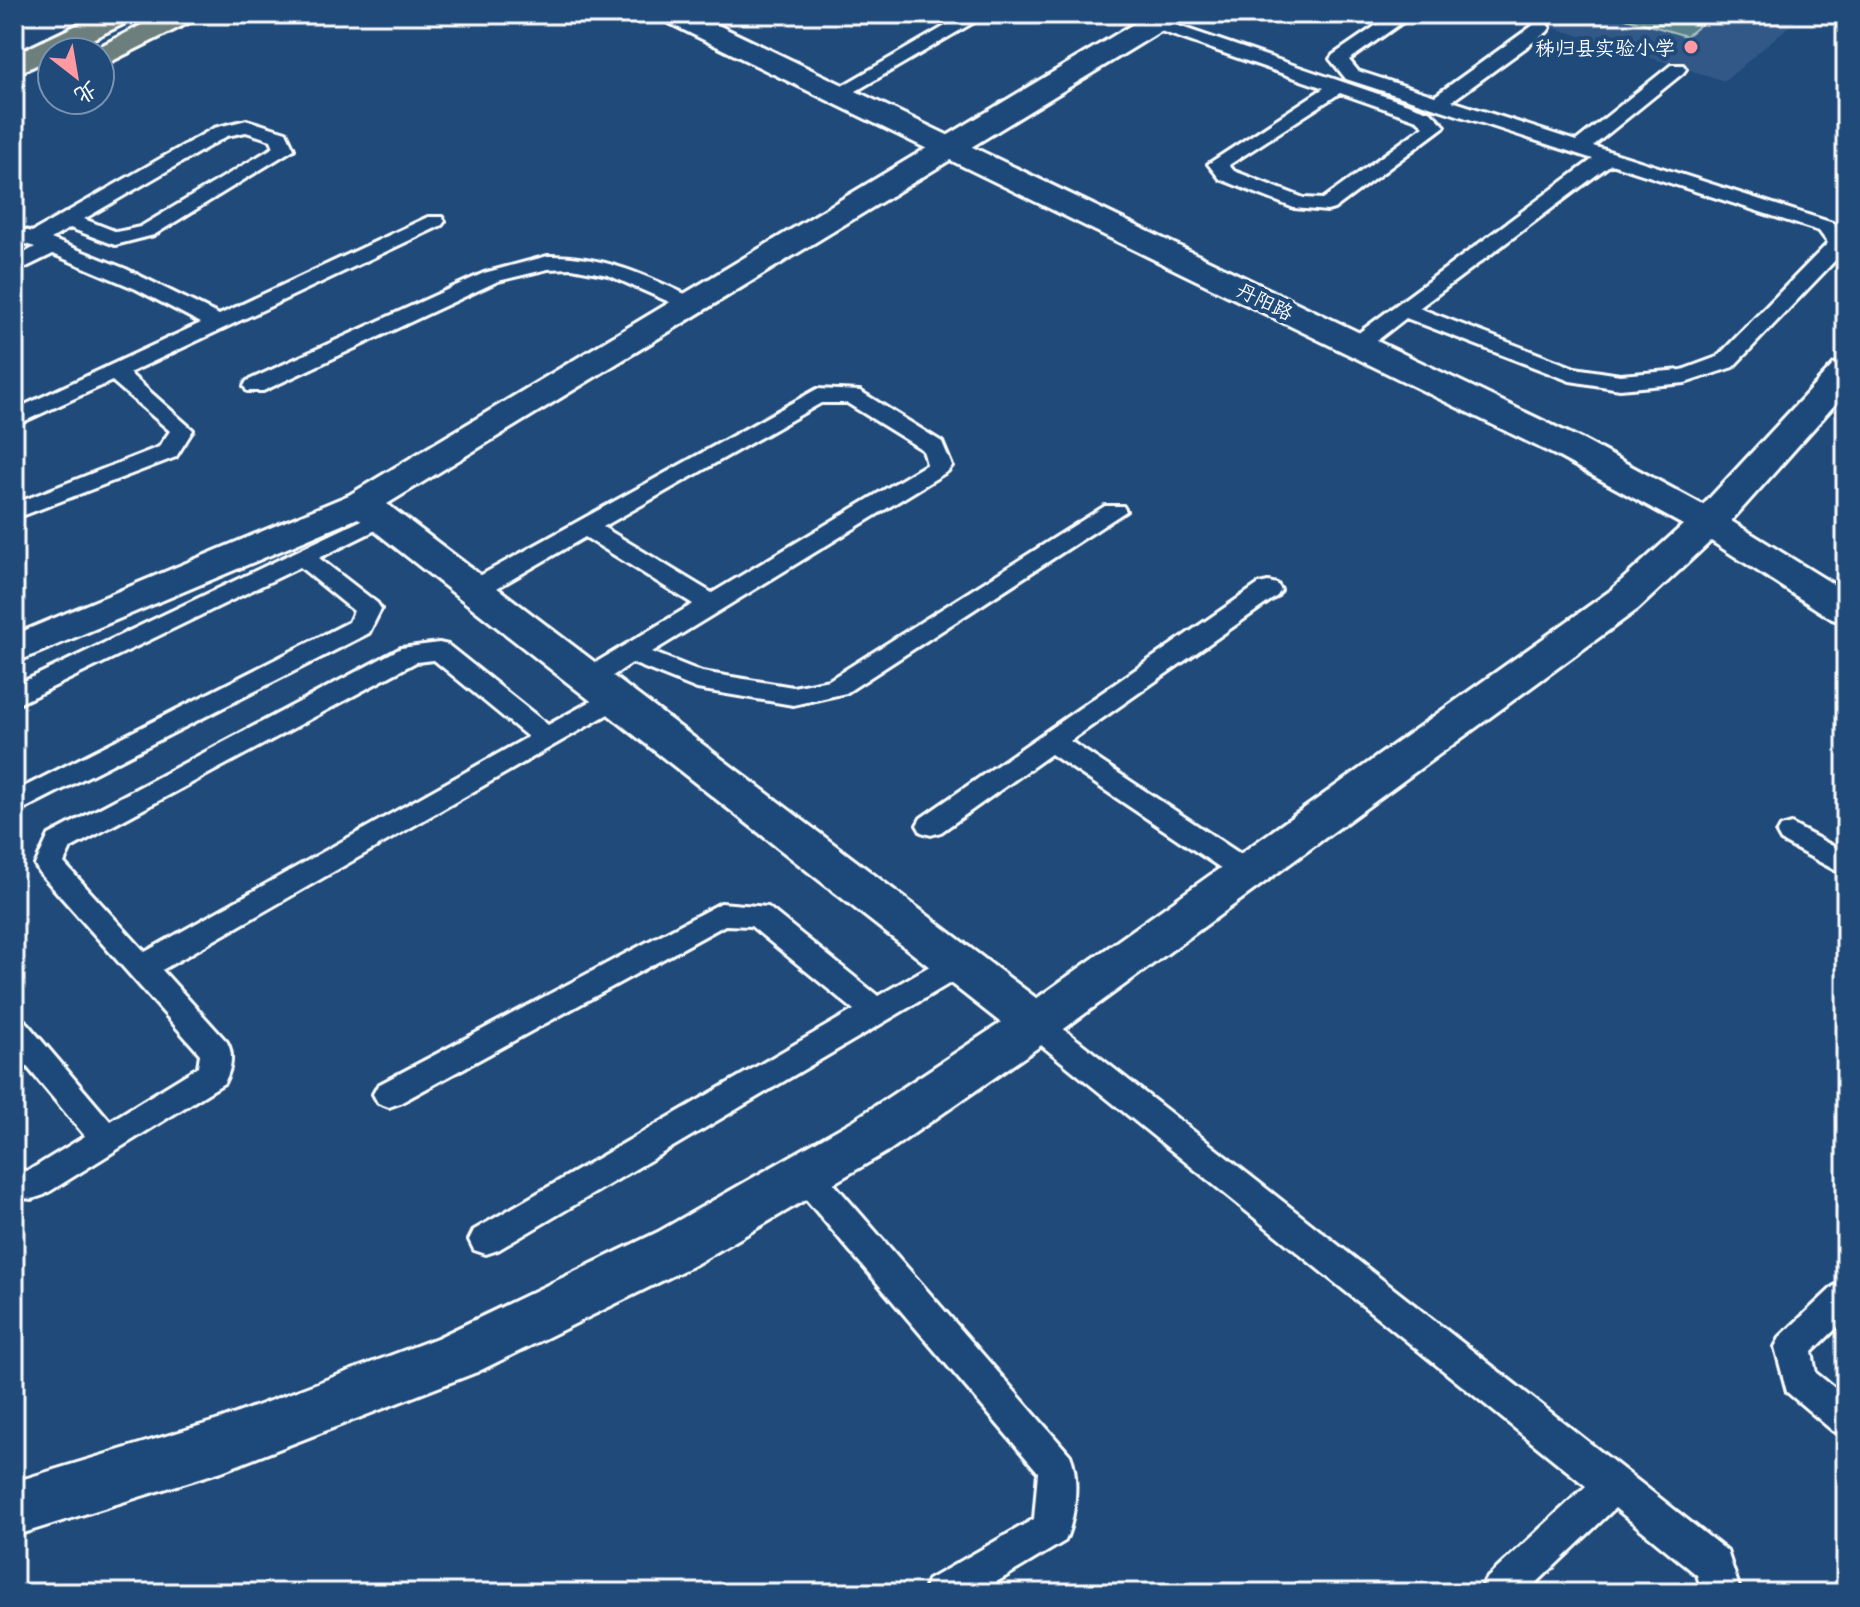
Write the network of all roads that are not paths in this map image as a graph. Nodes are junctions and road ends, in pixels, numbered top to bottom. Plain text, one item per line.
1 (122, 14) edge
2 (184, 14) edge
3 (673, 14) edge
4 (979, 14) edge
5 (1405, 14) edge
6 (1162, 18) edge
7 (1541, 28) dead end
8 (116, 48) edge
9 (14, 66) edge
10 (1677, 69) dead end
11 (1339, 86) junction
12 (837, 94) junction
13 (1438, 102) junction
14 (949, 148) junction
15 (1579, 148) junction
16 (1608, 157) junction
17 (68, 220) junction
18 (435, 221) dead end
19 (34, 240) edge
20 (14, 267) edge
21 (690, 305) junction
22 (1404, 310) junction
23 (218, 323) junction
24 (1357, 345) junction
25 (1846, 371) edge
26 (114, 372) junction
27 (255, 386) dead end
28 (14, 419) edge
29 (372, 511) junction
30 (1114, 511) dead end
31 (14, 512) edge
32 (1708, 523) junction
33 (585, 527) junction
34 (302, 556) junction
35 (474, 590) junction
36 (1268, 590) dead end
37 (712, 604) junction
38 (1846, 610) edge
39 (14, 650) edge
40 (631, 653) junction
41 (602, 688) junction
42 (14, 697) edge
43 (547, 738) junction
44 (1051, 741) junction
45 (14, 804) edge
46 (931, 825) dead end
47 (1791, 834) dead end
48 (1846, 866) edge
49 (1247, 872) junction
50 (958, 964) junction
51 (141, 968) junction
52 (877, 1012) junction
53 (1036, 1024) junction
54 (14, 1029) edge
55 (389, 1094) dead end
56 (107, 1140) junction
57 (805, 1174) junction
58 (14, 1183) edge
59 (486, 1240) dead end
60 (1846, 1297) edge
61 (1846, 1419) edge
62 (1613, 1485) junction
63 (14, 1509) edge
64 (942, 1593) edge
65 (1499, 1593) edge
66 (1722, 1593) edge

1 - 9 highway
2 - 8 highway
3 - 12 main road, 丹阳路
4 - 12 lane
5 - 13 lane
6 - 11 lane
6 - 14 main road
7 - 13 lane
10 - 15 lane
11 - 11 lane
12 - 14 main road, 丹阳路
13 - 15 lane
14 - 21 main road
14 - 24 main road, 丹阳路
15 - 16 lane
16 - 22 lane
16 - 22 lane
17 - 17 lane
17 - 19 lane
18 - 23 lane
19 - 20 lane
19 - 23 lane
21 - 27 lane
21 - 29 main road
22 - 24 lane
23 - 26 lane
24 - 32 main road, 丹阳路
25 - 32 main road
26 - 28 lane
26 - 31 lane
29 - 34 lane
29 - 35 main road
29 - 39 main road
30 - 40 lane
32 - 38 main road, 丹阳路
32 - 49 main road
33 - 35 lane
33 - 37 lane
33 - 37 lane
34 - 42 lane
34 - 45 lane
35 - 41 main road
36 - 44 lane
37 - 40 lane
40 - 41 lane
41 - 43 lane
41 - 50 main road
43 - 51 lane
43 - 51 lane
44 - 46 lane
44 - 49 lane
47 - 48 lane
49 - 53 main road
50 - 52 lane
50 - 53 main road
51 - 56 lane
52 - 55 lane
52 - 59 lane
53 - 57 main road
53 - 62 lane
54 - 56 lane
56 - 58 lane
57 - 63 main road
57 - 64 lane
60 - 61 lane
62 - 65 lane
62 - 66 lane

